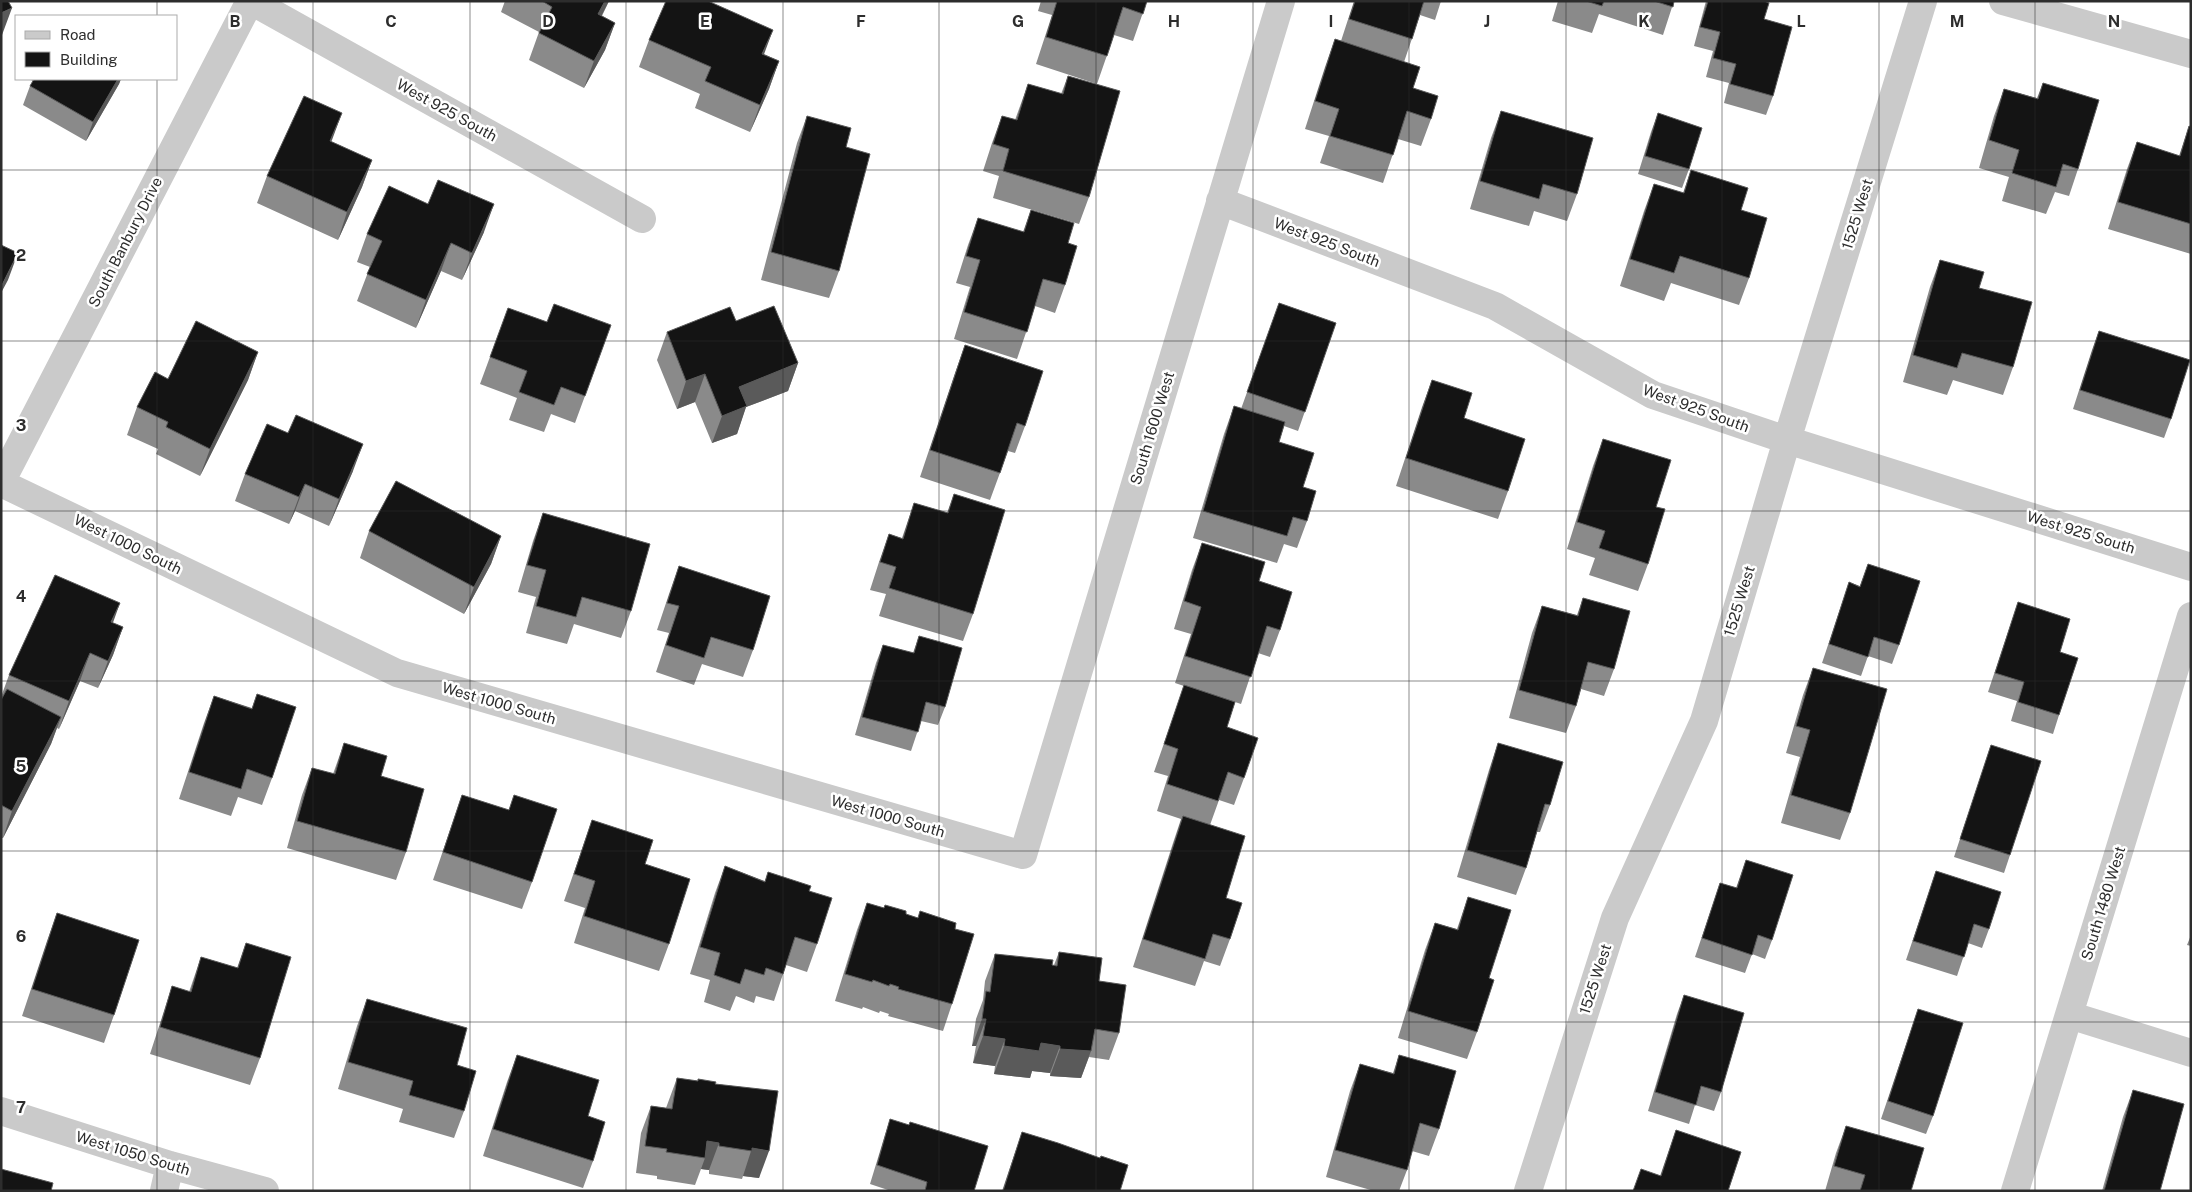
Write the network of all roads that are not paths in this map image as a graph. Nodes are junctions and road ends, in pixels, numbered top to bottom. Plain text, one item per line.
1 (251, 1) edge
2 (1282, 1) edge
3 (1923, 1) edge
4 (2003, 1) edge
5 (2191, 54) edge
6 (1220, 201) junction
7 (642, 219) dead end
8 (1787, 440) junction
9 (1, 482) edge
10 (2191, 567) edge
11 (2191, 616) edge
12 (1023, 854) joint
13 (2069, 1015) junction
14 (2191, 1053) edge
15 (1, 1112) edge
16 (170, 1165) junction
17 (164, 1191) edge
18 (265, 1191) edge
19 (1528, 1191) edge
20 (2015, 1191) edge

1 - 7 street, West 925 South
1 - 9 street, South Banbury Drive
2 - 6 street, South 1600 West
3 - 8 street, 1525 West
4 - 5 street
6 - 8 street, West 925 South
6 - 12 street, South 1600 West
8 - 10 street, West 925 South
8 - 19 street, 1525 West
9 - 12 street, West 1000 South
11 - 13 street, South 1480 West
13 - 14 street
13 - 20 street, South 1480 West
15 - 16 street, West 1050 South
16 - 17 street
16 - 18 street, West 1050 South

